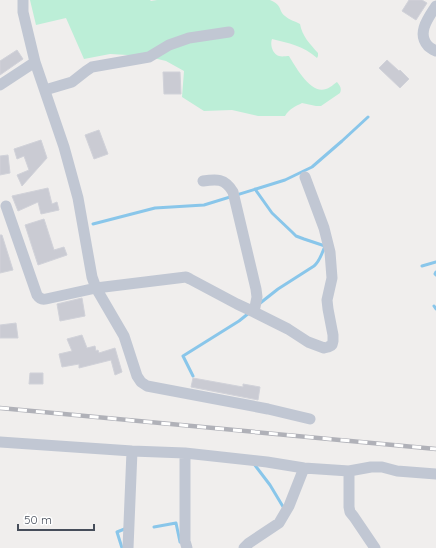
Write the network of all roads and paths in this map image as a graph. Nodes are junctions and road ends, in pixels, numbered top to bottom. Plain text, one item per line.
1 (23, 0) edge
2 (436, 6) edge
3 (228, 32) dead end
4 (436, 51) edge
5 (35, 62) junction
6 (0, 85) edge
7 (45, 90) junction
8 (305, 177) dead end
9 (203, 182) dead end
10 (6, 206) dead end
11 (96, 288) junction
12 (254, 312) junction
13 (310, 419) dead end
14 (0, 442) edge
15 (132, 451) junction
16 (185, 453) junction
17 (304, 468) junction
18 (349, 471) junction
19 (436, 474) edge
20 (128, 548) edge
21 (187, 548) edge
22 (243, 548) edge
23 (375, 548) edge

1 - 5 street
2 - 4 street
3 - 7 street
5 - 6 street
5 - 7 street
7 - 11 street
8 - 12 street
9 - 12 street
10 - 11 street
11 - 12 street
11 - 13 street
14 - 15 street
15 - 16 street
15 - 20 street
16 - 17 street
16 - 21 street
17 - 18 street
17 - 22 street
18 - 19 street
18 - 23 street

